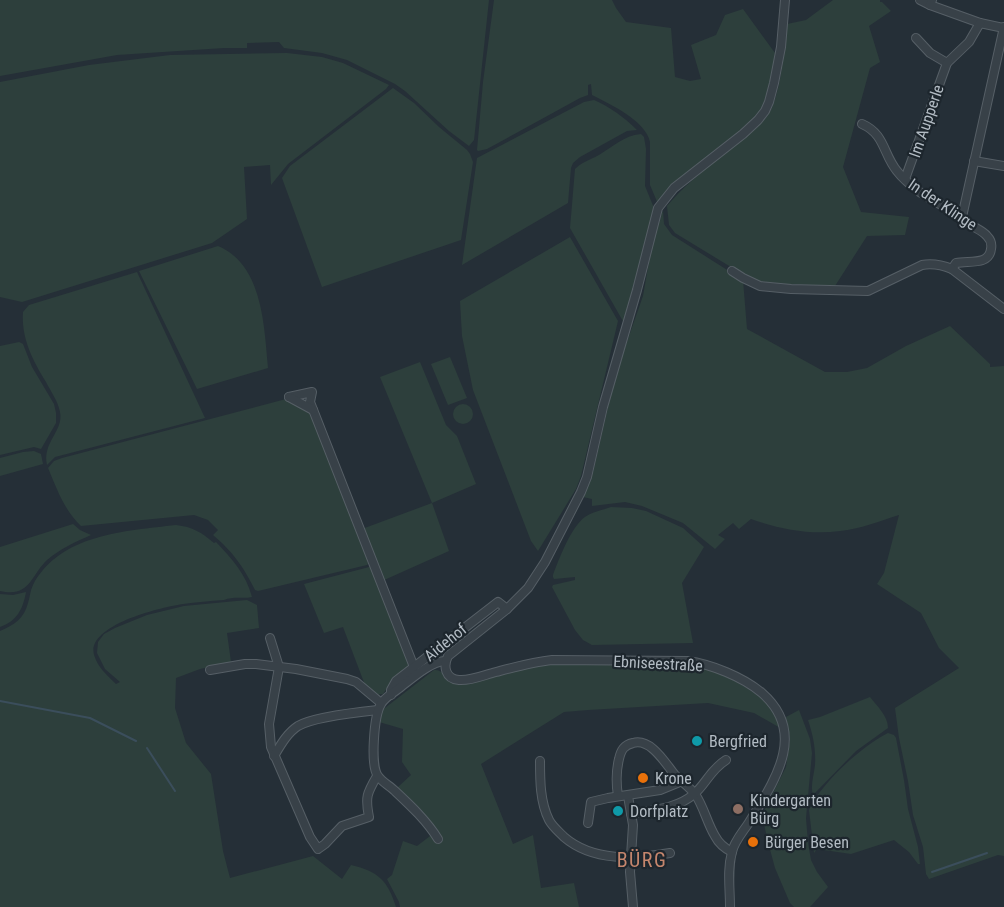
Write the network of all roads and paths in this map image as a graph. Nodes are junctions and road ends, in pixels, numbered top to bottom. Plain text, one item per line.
1 (785, 0) edge
2 (921, 0) edge
3 (931, 2) edge
4 (980, 22) junction
5 (1004, 27) edge
6 (916, 38) dead end
7 (947, 63) junction
8 (862, 124) dead end
9 (974, 161) junction
10 (1004, 166) edge
11 (905, 179) junction
12 (962, 218) junction
13 (952, 269) junction
14 (732, 271) dead end
15 (1004, 309) edge
16 (313, 410) dead end
17 (507, 609) junction
18 (270, 638) dead end
19 (445, 661) junction
20 (279, 667) junction
21 (414, 667) junction
22 (210, 670) dead end
23 (391, 694) junction
24 (380, 706) junction
25 (274, 756) junction
26 (726, 760) dead end
27 (540, 761) dead end
28 (377, 776) junction
29 (682, 781) junction
30 (695, 794) junction
31 (618, 796) junction
32 (628, 796) junction
33 (631, 814) junction
34 (588, 823) dead end
35 (438, 839) dead end
36 (732, 852) junction
37 (670, 853) dead end
38 (631, 857) junction
39 (633, 907) edge
40 (730, 907) edge

1 - 17 street
2 - 3 street
3 - 4 street
4 - 5 street
4 - 7 street, Im Aupperle
5 - 9 street
6 - 7 street, Im Aupperle
7 - 11 street, Im Aupperle
8 - 11 street, In der Klinge
9 - 10 street
9 - 12 street
11 - 12 street, In der Klinge
12 - 13 street, In der Klinge
13 - 14 street
13 - 15 street
16 - 21 street
17 - 19 street
17 - 21 street, Aidehof
18 - 20 street
19 - 23 street
19 - 36 street, Ebniseestraße
20 - 22 street
20 - 24 street
20 - 25 street
21 - 23 street, Aidehof
23 - 24 street
24 - 25 street
24 - 28 street
25 - 28 street
26 - 30 street
27 - 38 street
28 - 35 street
29 - 30 street
29 - 31 street
29 - 32 street
30 - 33 street
30 - 36 street
31 - 32 street
31 - 34 street
32 - 33 street
33 - 38 street
36 - 40 street, Ebniseestraße
37 - 38 street
38 - 39 street

